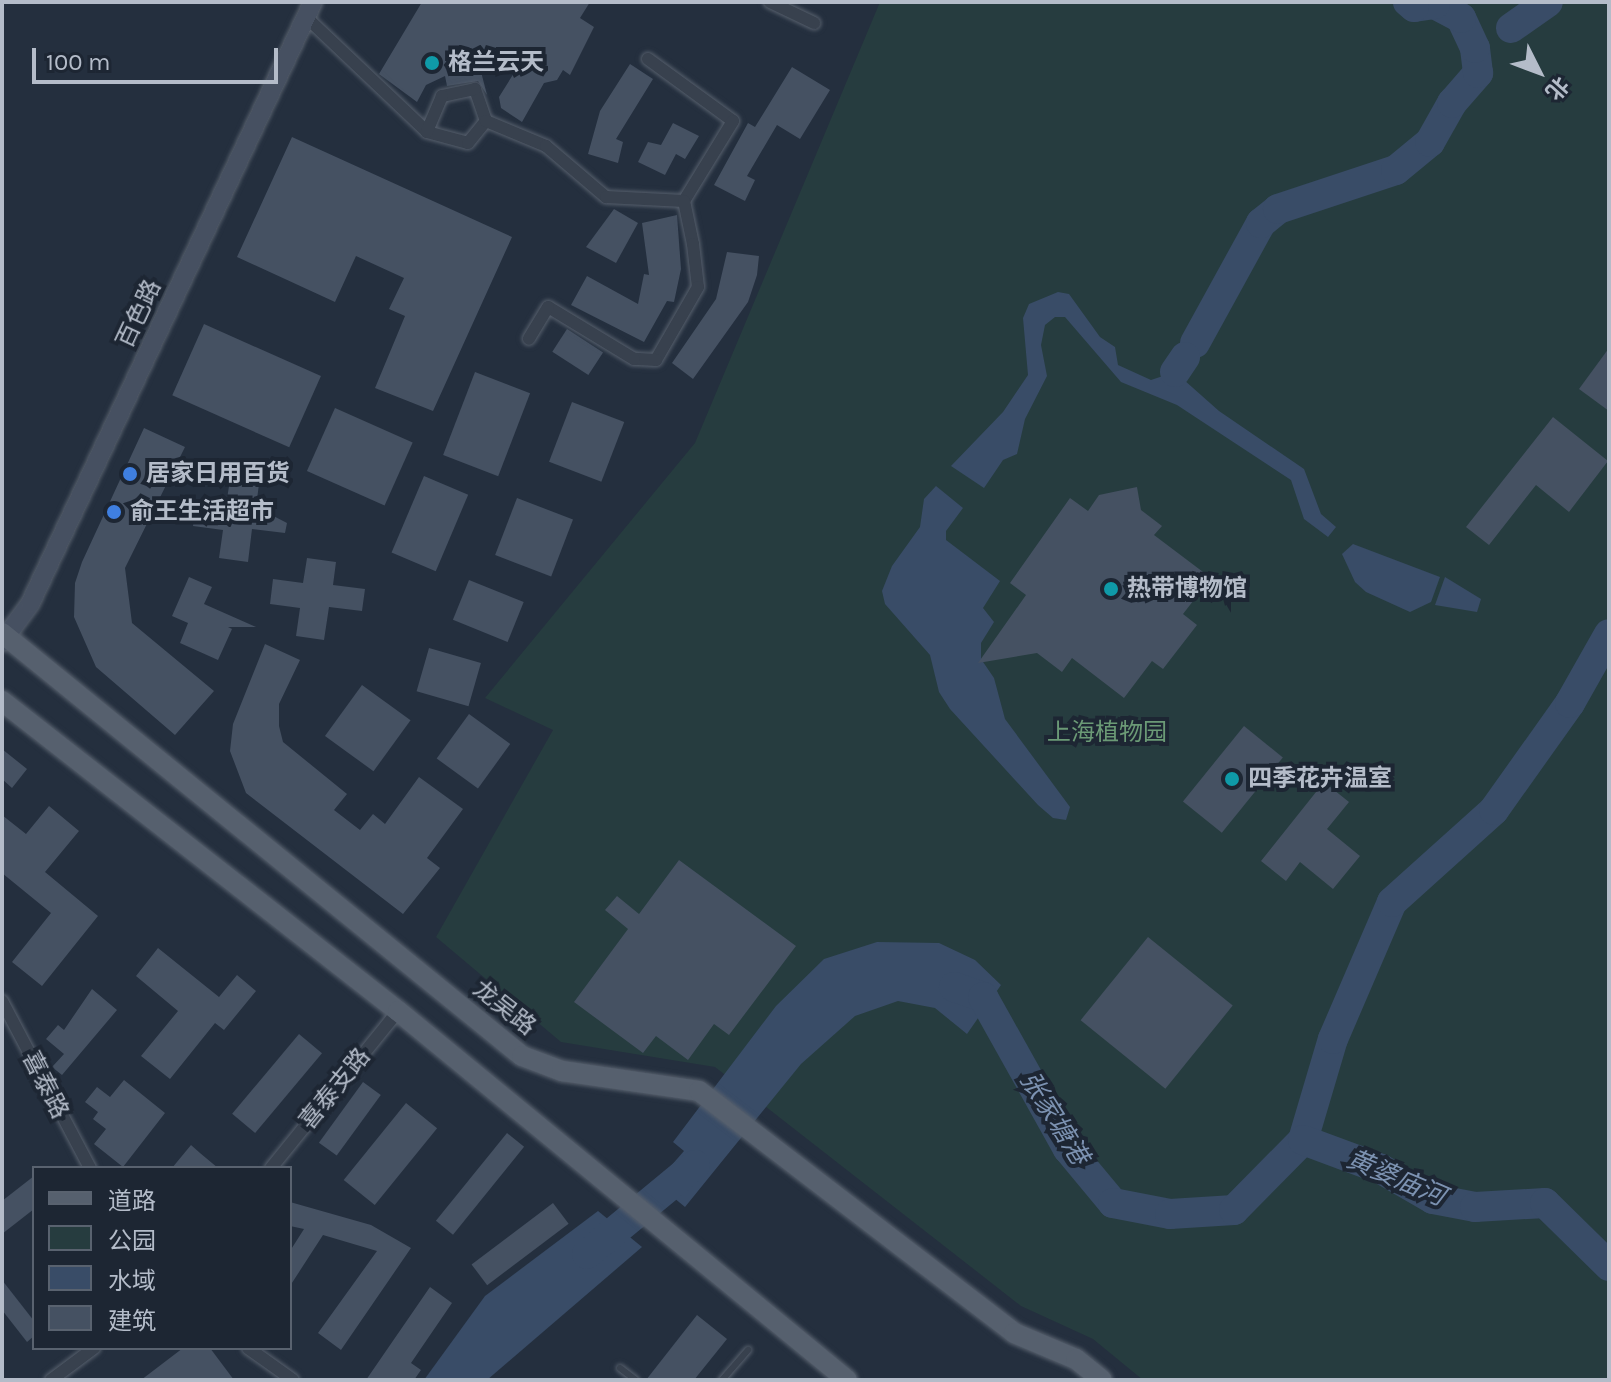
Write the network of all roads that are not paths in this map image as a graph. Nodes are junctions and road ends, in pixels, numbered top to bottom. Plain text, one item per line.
1 (770, 2) edge
2 (309, 10) edge
3 (814, 23) dead end
4 (648, 59) dead end
5 (486, 121) junction
6 (427, 132) junction
7 (684, 201) junction
8 (529, 339) dead end
9 (4, 637) edge
10 (2, 701) edge
11 (2, 1001) edge
12 (398, 1011) junction
13 (89, 1166) edge
14 (273, 1166) edge
15 (91, 1350) edge
16 (251, 1350) edge
17 (748, 1350) dead end
18 (620, 1368) dead end
19 (843, 1377) edge
20 (51, 1380) edge
21 (293, 1380) edge
22 (636, 1380) edge
23 (722, 1380) edge
24 (1102, 1380) edge

1 - 3 street
2 - 6 street
2 - 9 street, 百色路
4 - 7 street
5 - 6 street
5 - 6 street
5 - 7 street
7 - 8 street
9 - 24 main road, 龙吴路
10 - 12 main road
11 - 13 street, 喜泰路
12 - 14 street, 喜泰支路
12 - 19 main road
15 - 20 street
16 - 21 street
17 - 23 lane
18 - 22 lane

